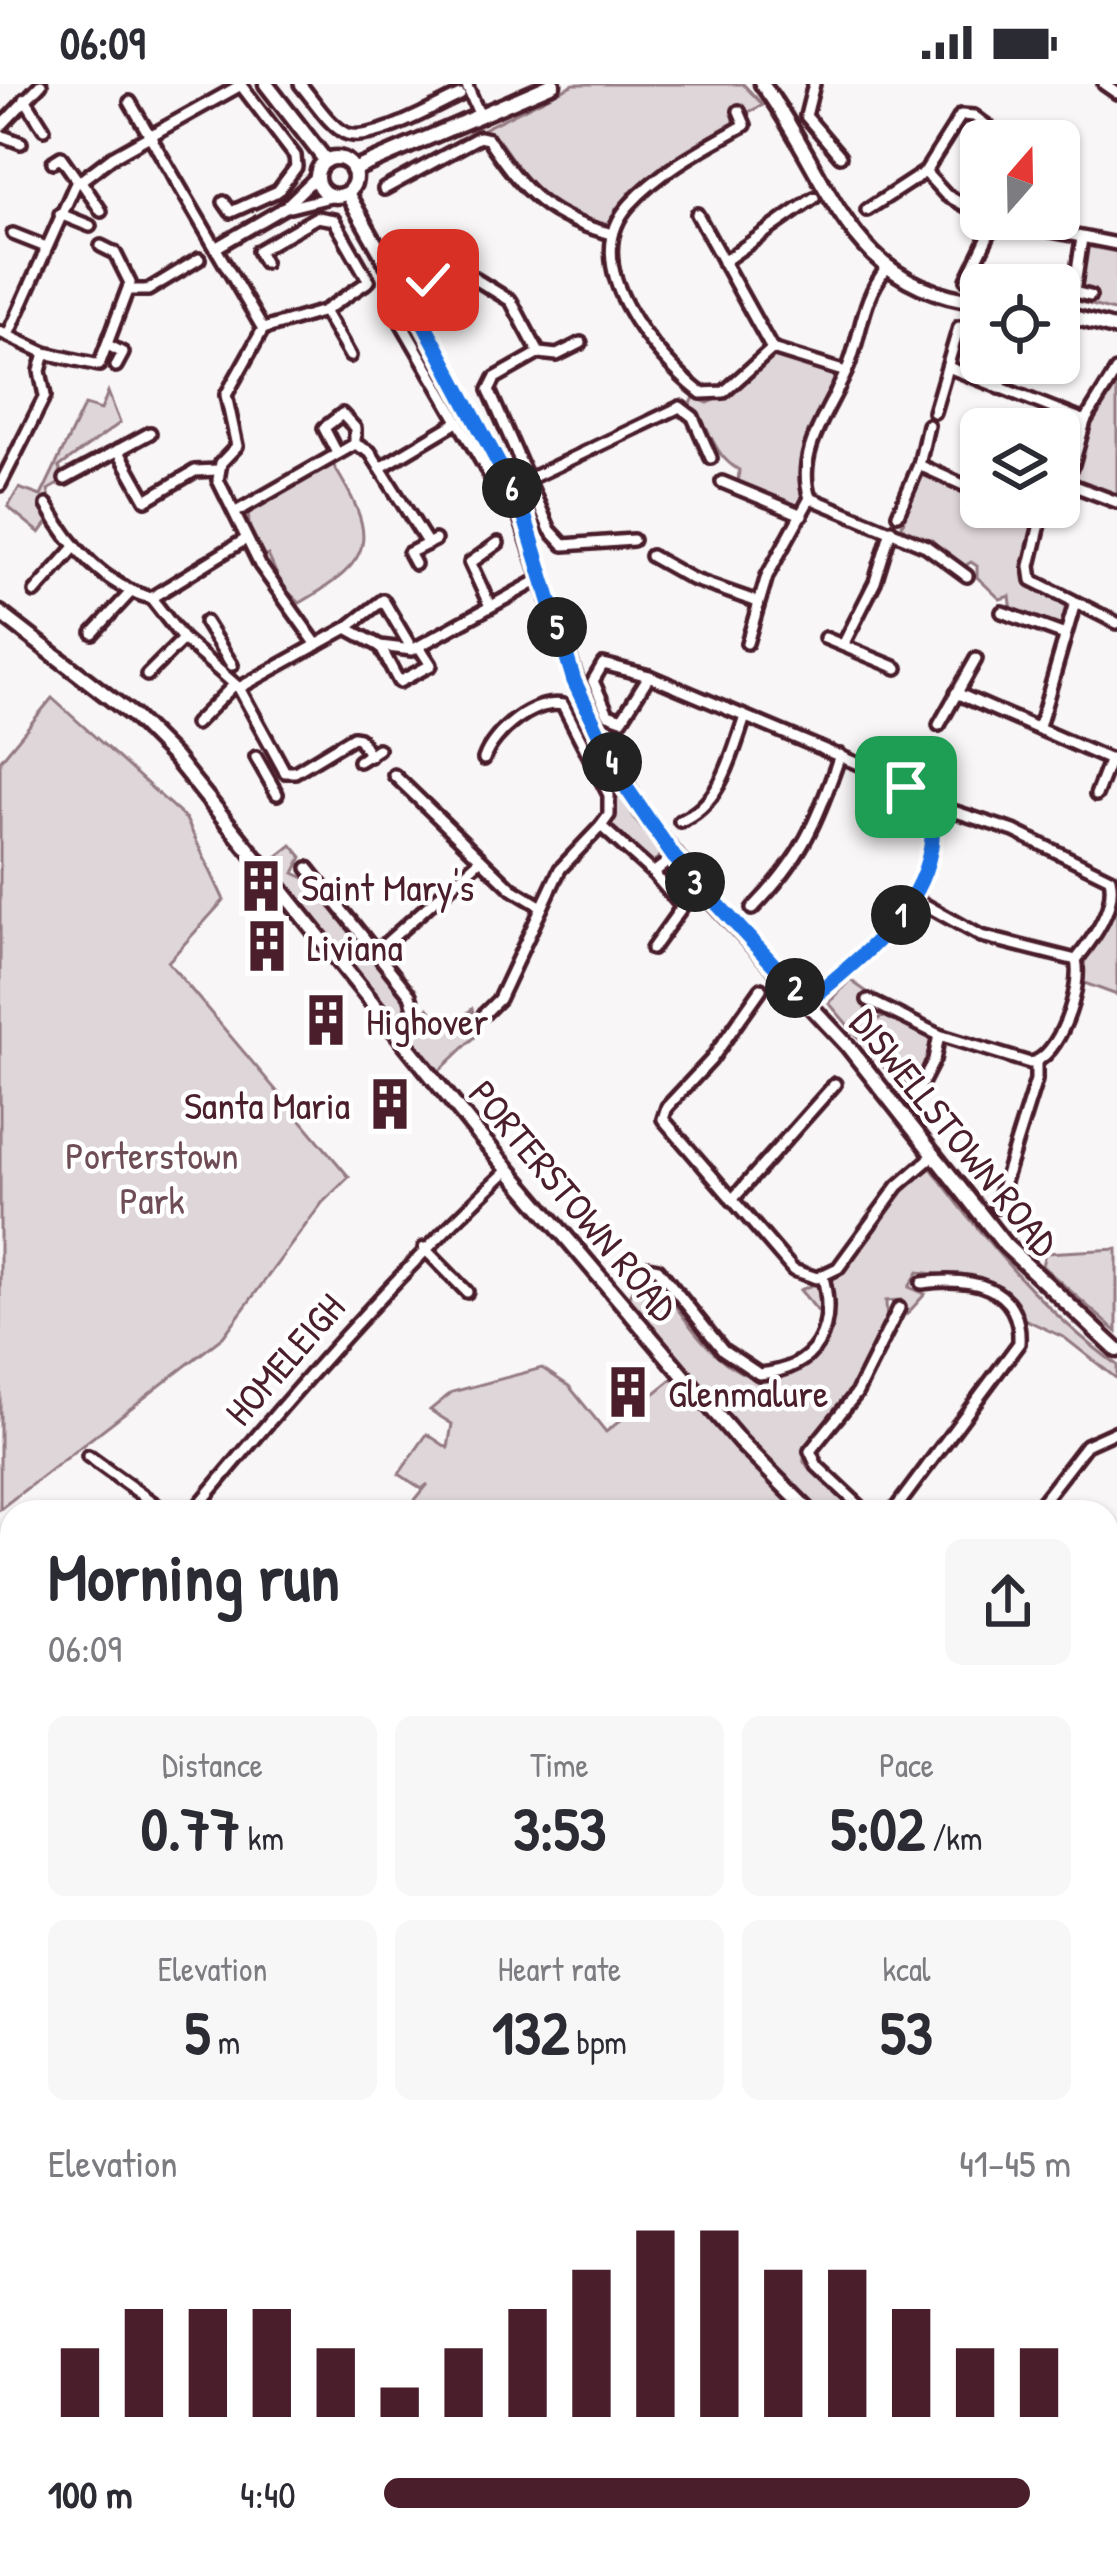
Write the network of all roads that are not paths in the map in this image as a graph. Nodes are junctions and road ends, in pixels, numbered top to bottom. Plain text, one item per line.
1 (41, 84) edge
2 (266, 84) edge
3 (300, 84) edge
4 (484, 84) edge
5 (553, 84) edge
6 (761, 84) edge
7 (814, 84) edge
8 (1104, 84) edge
9 (241, 85) edge
10 (465, 90) edge
11 (1117, 92) edge
12 (25, 99) junction
13 (130, 102) dead end
14 (740, 111) dead end
15 (480, 116) junction
16 (979, 120) edge
17 (44, 129) dead end
18 (0, 131) edge
19 (150, 135) junction
20 (21, 143) dead end
21 (840, 156) dead end
22 (326, 161) junction
23 (53, 162) dead end
24 (353, 170) junction
25 (925, 172) junction
26 (317, 176) junction
27 (79, 180) junction
28 (384, 189) dead end
29 (341, 194) junction
30 (814, 198) dead end
31 (224, 202) dead end
32 (960, 204) edge
33 (284, 208) junction
34 (867, 210) dead end
35 (101, 211) dead end
36 (60, 214) junction
37 (697, 214) dead end
38 (90, 226) dead end
39 (613, 234) junction
40 (13, 235) dead end
41 (1082, 238) joint
42 (1117, 244) edge
43 (101, 246) dead end
44 (218, 247) junction
45 (46, 248) junction
46 (199, 259) dead end
47 (264, 262) dead end
48 (723, 262) junction
49 (886, 269) junction
50 (129, 290) junction
51 (407, 291) junction
52 (1090, 296) dead end
53 (960, 298) edge
54 (323, 311) junction
55 (395, 313) dead end
56 (1080, 318) edge
57 (959, 327) dead end
58 (1117, 328) edge
59 (262, 329) junction
60 (4, 334) edge
61 (581, 343) dead end
62 (108, 345) junction
63 (772, 349) junction
64 (45, 352) junction
65 (538, 353) junction
66 (350, 356) dead end
67 (116, 366) dead end
68 (948, 367) junction
69 (1116, 370) edge
70 (846, 372) junction
71 (1001, 384) edge
72 (999, 388) junction
73 (934, 412) dead end
74 (459, 421) junction
75 (1085, 421) junction
76 (928, 424) dead end
77 (150, 433) dead end
78 (1080, 434) edge
79 (355, 444) junction
80 (118, 450) junction
81 (338, 453) junction
82 (711, 458) dead end
83 (919, 465) junction
84 (380, 468) junction
85 (217, 470) junction
86 (65, 478) dead end
87 (491, 478) dead end
88 (531, 478) junction
89 (722, 482) dead end
90 (960, 484) edge
91 (0, 485) edge
92 (1080, 490) edge
93 (810, 498) junction
94 (1117, 502) edge
95 (47, 505) dead end
96 (236, 512) junction
97 (898, 514) dead end
98 (802, 515) junction
99 (1039, 528) edge
100 (891, 530) junction
101 (247, 539) junction
102 (633, 540) dead end
103 (498, 543) dead end
104 (74, 548) junction
105 (651, 556) dead end
106 (415, 564) dead end
107 (967, 576) dead end
108 (544, 577) junction
109 (35, 592) dead end
110 (130, 592) junction
111 (151, 598) junction
112 (758, 602) junction
113 (490, 606) junction
114 (1074, 606) junction
115 (1002, 612) dead end
116 (0, 613) edge
117 (205, 622) dead end
118 (1117, 623) edge
119 (347, 628) junction
120 (93, 633) dead end
121 (1065, 635) junction
122 (825, 638) dead end
123 (182, 639) junction
124 (747, 643) dead end
125 (317, 645) junction
126 (843, 645) junction
127 (380, 646) junction
128 (416, 649) junction
129 (225, 654) junction
130 (976, 659) dead end
131 (208, 663) junction
132 (232, 665) dead end
133 (897, 668) dead end
134 (147, 675) dead end
135 (649, 676) junction
136 (236, 687) junction
137 (956, 693) junction
138 (745, 717) junction
139 (195, 724) dead end
140 (939, 724) dead end
141 (1039, 727) junction
142 (369, 755) dead end
143 (840, 755) junction
144 (256, 757) dead end
145 (484, 759) dead end
146 (1114, 761) edge
147 (281, 765) junction
148 (265, 774) junction
149 (394, 775) dead end
150 (277, 794) dead end
151 (1096, 795) dead end
152 (950, 810) dead end
153 (680, 821) dead end
154 (601, 826) junction
155 (674, 857) junction
156 (480, 860) junction
157 (308, 868) dead end
158 (653, 873) junction
159 (913, 898) junction
160 (542, 907) junction
161 (752, 909) dead end
162 (652, 949) dead end
163 (375, 953) junction
164 (1076, 961) junction
165 (760, 989) dead end
166 (808, 1002) junction
167 (872, 1008) dead end
168 (415, 1012) dead end
169 (484, 1014) dead end
170 (939, 1035) junction
171 (1036, 1064) junction
172 (908, 1077) dead end
173 (835, 1084) dead end
174 (920, 1086) junction
175 (914, 1100) dead end
176 (935, 1154) junction
177 (509, 1169) junction
178 (732, 1200) junction
179 (996, 1207) dead end
180 (424, 1249) junction
181 (823, 1276) junction
182 (632, 1278) dead end
183 (922, 1283) dead end
184 (467, 1292) dead end
185 (899, 1308) dead end
186 (1117, 1350) edge
187 (1117, 1431) edge
188 (88, 1456) dead end
189 (149, 1500) edge
190 (203, 1500) edge
191 (798, 1500) edge
192 (853, 1500) edge
193 (902, 1500) edge
194 (1045, 1500) edge

1 - 12 street
2 - 22 street
3 - 10 street
4 - 10 street
5 - 15 street
6 - 49 street
7 - 21 street
8 - 11 street
9 - 19 street
9 - 31 street
10 - 15 street
12 - 17 street
12 - 18 street
13 - 19 street
14 - 39 street
15 - 24 street
16 - 25 street
18 - 20 street
19 - 27 street
19 - 44 street
22 - 24 street
22 - 26 street
23 - 27 street
24 - 29 street
25 - 32 street
25 - 34 street
26 - 29 street
26 - 33 street
27 - 35 street
27 - 36 street
28 - 39 street
29 - 33 street
29 - 51 street, DISWELLSTOWN ROAD
30 - 48 street
33 - 44 street
36 - 38 street
36 - 45 street
37 - 48 street
39 - 63 street
40 - 45 street
41 - 42 street
41 - 52 street
43 - 50 street
44 - 59 street
45 - 60 street
46 - 50 street
47 - 54 street
48 - 63 street
49 - 53 street
49 - 70 street
50 - 62 street
51 - 65 street
51 - 108 street, DISWELLSTOWN ROAD
54 - 59 street
54 - 66 street
55 - 74 street
56 - 58 street
57 - 68 street
59 - 85 street
60 - 64 street
61 - 65 street
62 - 64 street
62 - 67 street
63 - 70 street
64 - 91 street
65 - 88 street
68 - 72 street
68 - 73 street
69 - 75 street
70 - 93 street
71 - 72 street
72 - 75 street
74 - 84 street
74 - 87 street
75 - 78 street
76 - 83 street
77 - 80 street
79 - 81 street
79 - 81 street
79 - 84 street
80 - 85 street
80 - 86 street
81 - 96 street
82 - 88 street
83 - 90 street
83 - 97 street
84 - 106 street
85 - 96 street
88 - 102 street
89 - 98 street
92 - 94 street
93 - 98 street
93 - 100 street
95 - 104 street
96 - 101 street
98 - 112 street
99 - 114 street
100 - 107 street
100 - 126 street
101 - 111 street
101 - 125 street
103 - 113 street
104 - 109 street
104 - 110 street
105 - 112 street
108 - 113 street
108 - 155 street, DISWELLSTOWN ROAD
110 - 111 street
110 - 120 street
111 - 123 street
112 - 124 street
113 - 128 street
114 - 118 street
114 - 121 street
115 - 121 street
116 - 177 street, PORTERSTOWN ROAD
117 - 129 street
119 - 125 street
119 - 127 street
119 - 128 street
121 - 141 street
122 - 126 street
123 - 131 street
123 - 134 street
125 - 136 street
126 - 133 street
127 - 128 street
127 - 128 street
129 - 131 street
129 - 132 street
130 - 137 street
131 - 136 street
135 - 135 street
135 - 138 street
136 - 139 street
136 - 147 street
137 - 140 street
137 - 141 street
138 - 143 street
138 - 153 street
141 - 146 street
142 - 147 street
143 - 159 street
143 - 161 street
144 - 148 street
145 - 154 street
146 - 151 street
147 - 148 street
148 - 150 street
149 - 156 street
152 - 164 street
154 - 158 street
154 - 160 street
155 - 158 street
155 - 166 street, DISWELLSTOWN ROAD
156 - 160 street
156 - 163 street
157 - 163 street
158 - 162 street
159 - 164 street
159 - 166 street
160 - 169 street
163 - 168 street
164 - 171 street
165 - 178 street
166 - 176 street, DISWELLSTOWN ROAD
167 - 170 street
170 - 171 street
170 - 174 street
171 - 179 street
172 - 174 street
173 - 178 street
174 - 175 street
176 - 181 street
176 - 186 street, DISWELLSTOWN ROAD
177 - 180 street, HOMELEIGH
177 - 191 street, PORTERSTOWN ROAD
178 - 181 street
180 - 184 street
180 - 190 street, HOMELEIGH
181 - 182 street
183 - 193 street
185 - 192 street
187 - 194 street
188 - 189 street

